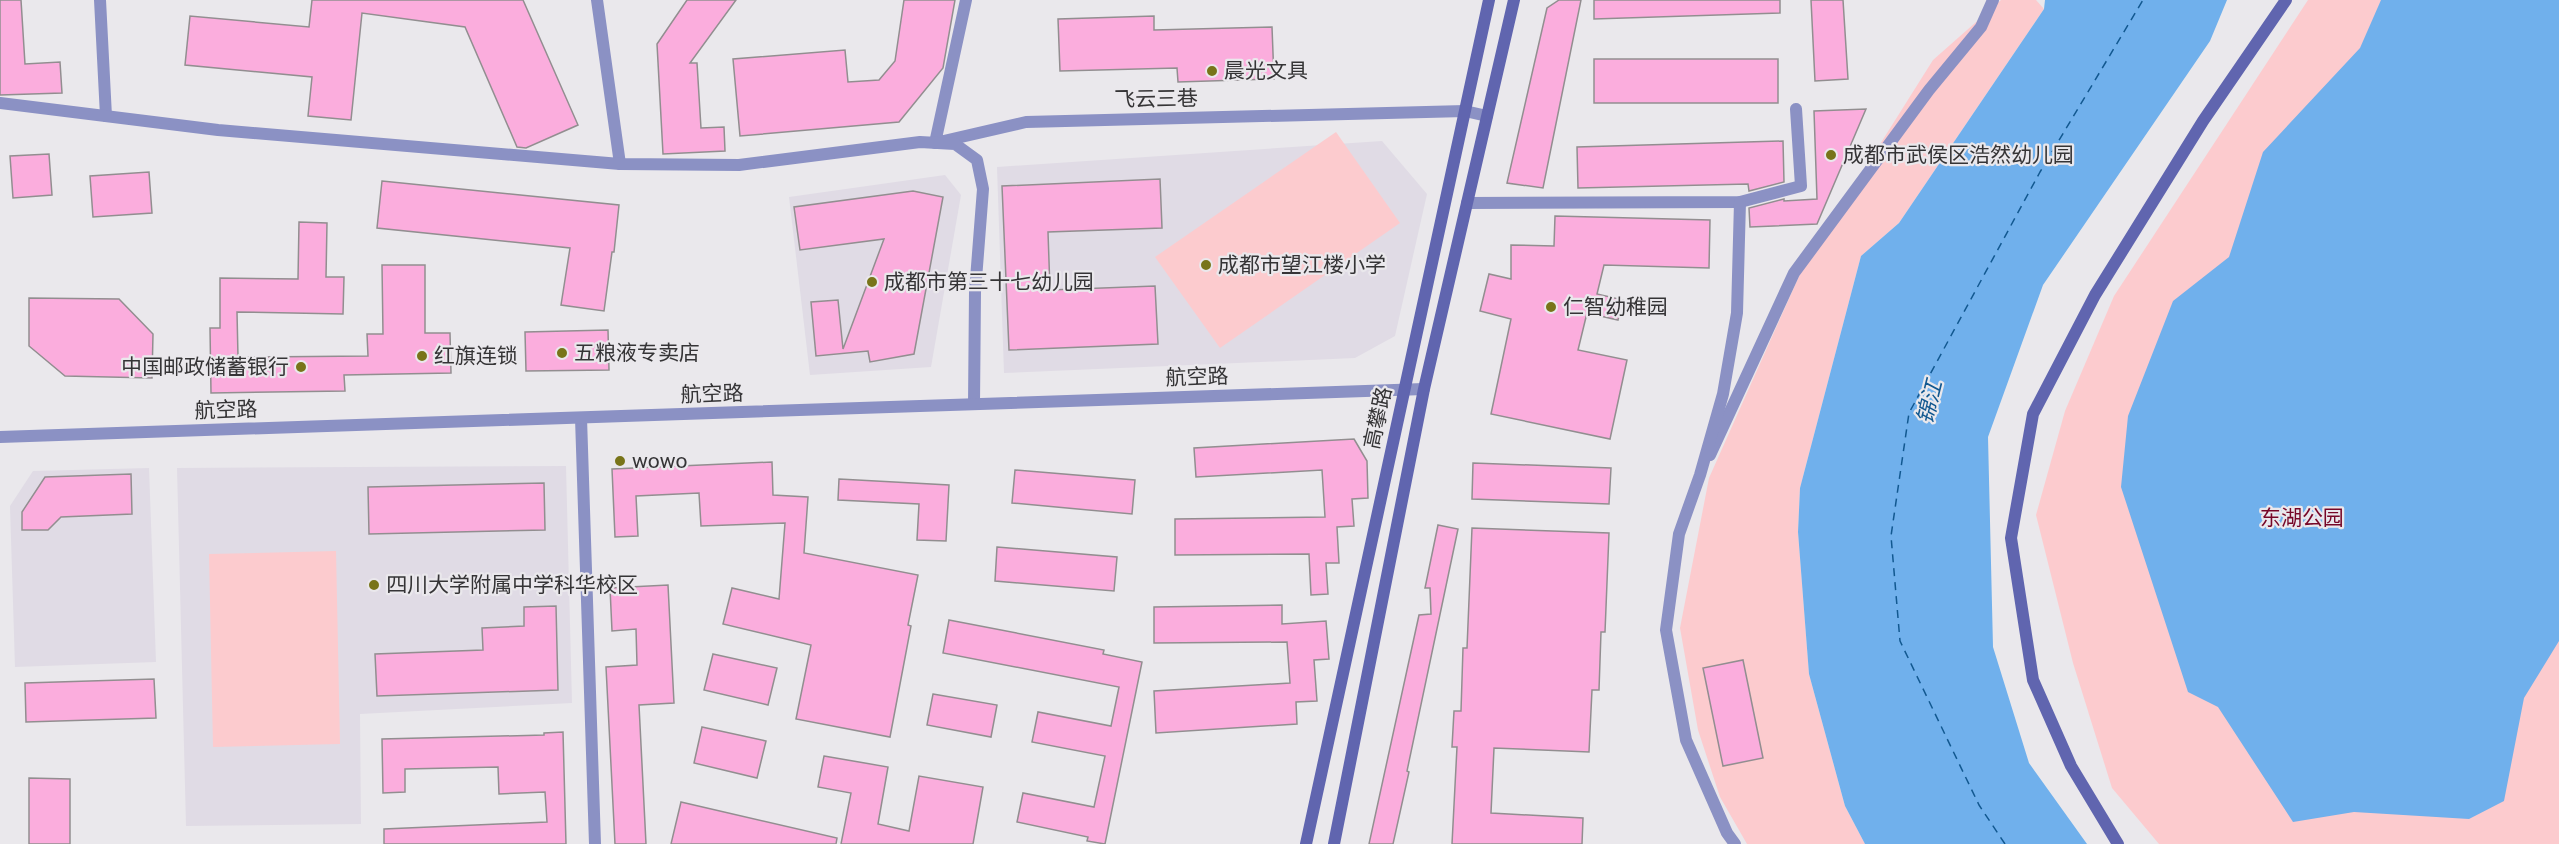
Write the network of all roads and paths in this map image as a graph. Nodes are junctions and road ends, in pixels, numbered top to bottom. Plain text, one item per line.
1 (100, 0) edge
2 (597, 0) edge
3 (966, 0) edge
4 (1489, 0) edge
5 (1514, 0) edge
6 (1993, 0) edge
7 (2286, 0) edge
8 (0, 102) edge
9 (1796, 109) dead end
10 (1465, 111) junction
11 (106, 116) junction
12 (1487, 116) junction
13 (935, 143) junction
14 (620, 164) junction
15 (1740, 202) junction
16 (1467, 203) junction
17 (1425, 389) junction
18 (1404, 390) junction
19 (974, 404) junction
20 (581, 418) junction
21 (0, 438) edge
22 (1700, 475) junction
23 (596, 844) edge
24 (1306, 844) edge
25 (1334, 844) edge
26 (1735, 844) edge
27 (2118, 844) edge

1 - 11 street
2 - 14 street
3 - 13 street
4 - 10 main road, 高攀路
5 - 12 main road, 高攀路
6 - 22 street
7 - 27 main road
8 - 11 street
9 - 15 street
10 - 12 street, 飞云三巷
10 - 13 street, 飞云三巷
10 - 18 main road, 高攀路
11 - 14 street
12 - 16 main road, 高攀路
13 - 14 street
13 - 19 street
15 - 16 street
15 - 22 street
16 - 17 main road, 高攀路
17 - 18 street, 航空路
17 - 25 main road, 高攀路
18 - 19 street, 航空路
18 - 24 main road, 高攀路
19 - 20 street, 航空路
20 - 21 street, 航空路
20 - 23 street
22 - 26 street

